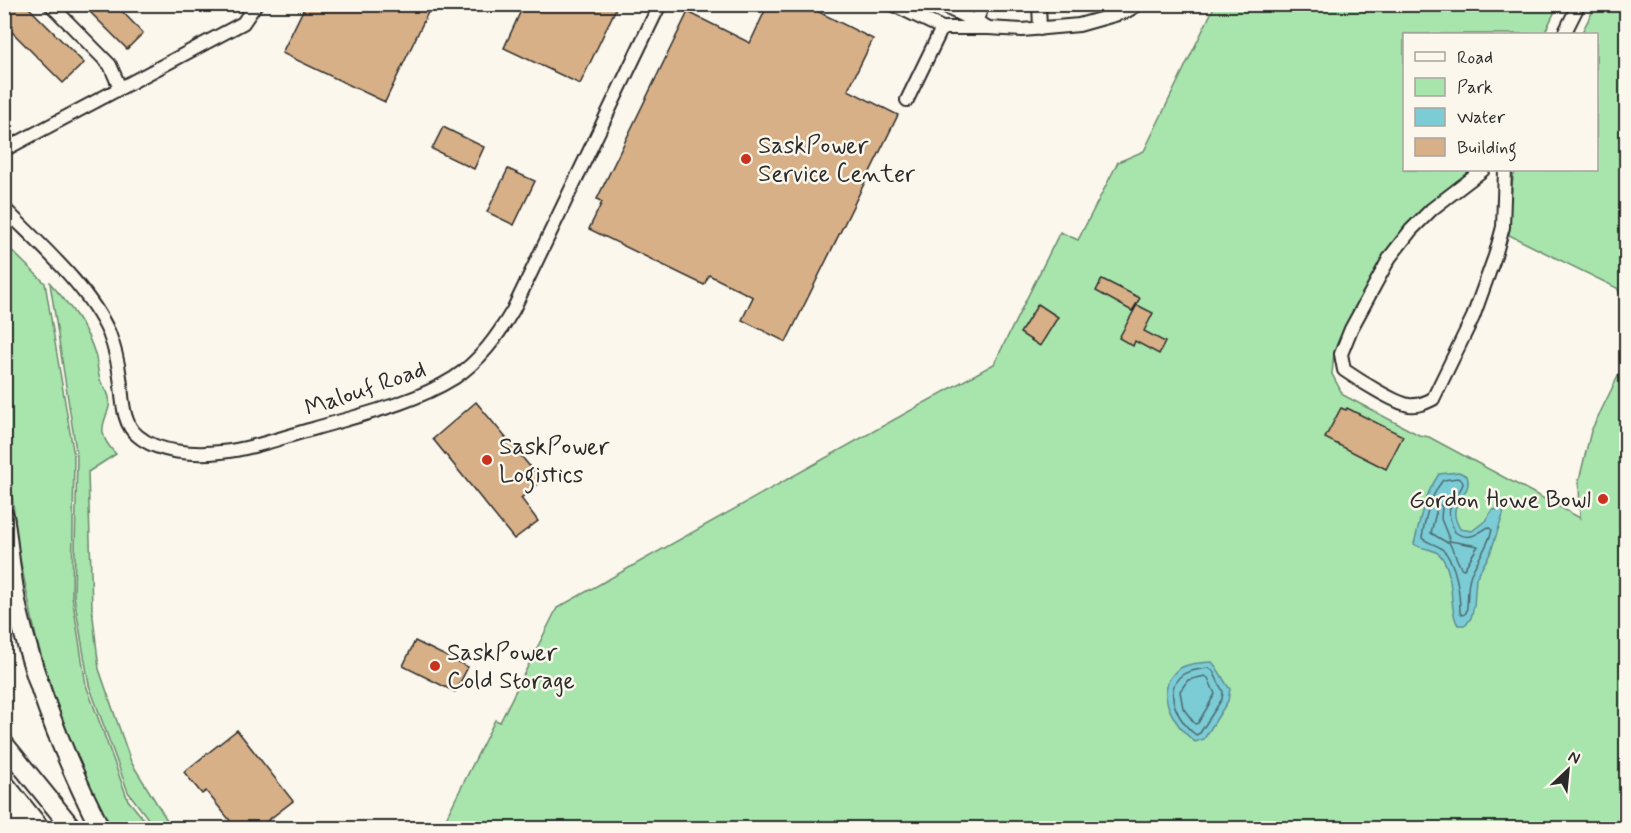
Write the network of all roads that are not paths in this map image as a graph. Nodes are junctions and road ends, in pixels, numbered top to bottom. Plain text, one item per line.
1 (50, 4) edge
2 (256, 4) edge
3 (660, 4) edge
4 (892, 4) edge
5 (939, 4) edge
6 (983, 4) edge
7 (1039, 4) edge
8 (1139, 4) edge
9 (1579, 4) edge
10 (976, 22) junction
11 (942, 28) junction
12 (988, 28) junction
13 (1040, 29) junction
14 (1564, 33) edge
15 (120, 88) junction
16 (907, 100) dead end
17 (4, 150) edge
18 (1483, 171) edge
19 (1505, 171) edge
20 (4, 208) edge
21 (4, 516) edge
22 (4, 744) edge
23 (4, 783) edge
24 (4, 807) edge
25 (24, 828) edge
26 (40, 828) edge
27 (72, 828) edge
28 (100, 828) edge

1 - 15 street
2 - 15 street
3 - 20 street, Malouf Road
4 - 11 street
5 - 10 street
6 - 10 street
7 - 13 street
8 - 13 street
9 - 14 street
10 - 12 street
11 - 12 street
11 - 16 street
12 - 13 street
15 - 17 street
18 - 19 street
21 - 28 highway
22 - 27 highway
23 - 26 highway
24 - 25 highway

